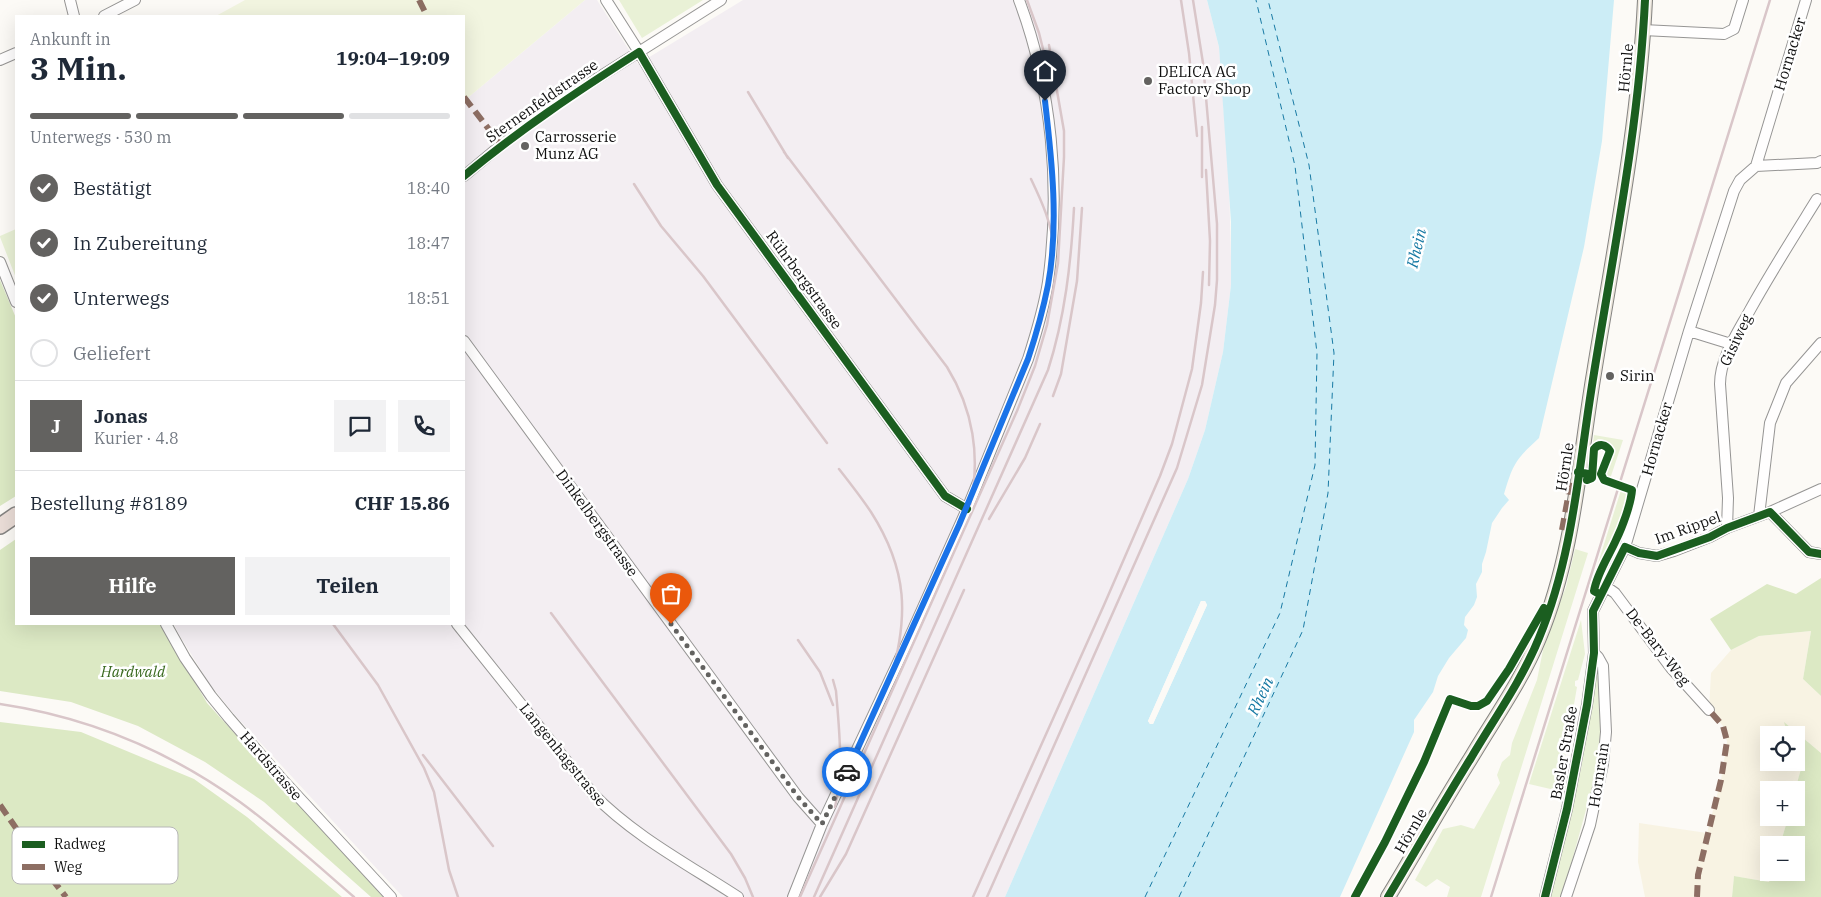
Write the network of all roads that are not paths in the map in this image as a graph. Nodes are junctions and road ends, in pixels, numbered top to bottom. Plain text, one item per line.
1 (70, 0) edge
2 (136, 0) edge
3 (606, 0) edge
4 (721, 0) edge
5 (1018, 0) edge
6 (1645, 0) edge
7 (1742, 0) edge
8 (1806, 0) edge
9 (74, 15) edge
10 (106, 15) edge
11 (1643, 30) junction
12 (639, 52) junction
13 (15, 54) edge
14 (0, 60) edge
15 (1821, 161) edge
16 (1756, 166) junction
17 (465, 175) edge
18 (1817, 199) dead end
19 (0, 262) edge
20 (15, 300) edge
21 (1689, 331) junction
22 (465, 341) edge
23 (1821, 343) edge
24 (1731, 344) junction
25 (1821, 489) edge
26 (966, 508) junction
27 (1770, 512) junction
28 (15, 515) edge
29 (15, 516) edge
30 (15, 516) edge
31 (1759, 516) junction
32 (0, 522) edge
33 (0, 526) edge
34 (1727, 528) junction
35 (0, 530) edge
36 (1625, 547) junction
37 (1821, 554) edge
38 (1605, 586) junction
39 (167, 625) edge
40 (458, 625) edge
41 (1594, 653) junction
42 (1709, 710) dead end
43 (822, 824) junction
44 (391, 897) edge
45 (738, 897) edge
46 (793, 897) edge
47 (1388, 897) edge
48 (1545, 897) edge
49 (1566, 897) edge

1 - 9 street
2 - 10 street
3 - 12 street, Rührbergstrasse
4 - 12 street, Sternenfeldstrasse
5 - 26 street
6 - 11 main road, Hörnle
7 - 11 street, Hörnle
8 - 16 street, Hornacker
11 - 47 main road, Hörnle
12 - 17 street, Sternenfeldstrasse
12 - 26 street, Rührbergstrasse
13 - 14 street
15 - 16 street
16 - 21 street, Hornacker
18 - 24 street, Gisiweg
19 - 20 street
21 - 24 street
21 - 36 street, Hornacker
22 - 43 street, Dinkelbergstrasse
23 - 31 street
24 - 34 street, Gisiweg
25 - 27 street, Im Rippel
26 - 43 street
27 - 31 street, Im Rippel
27 - 37 street
28 - 32 street
29 - 33 highway
30 - 35 street
31 - 34 street, Im Rippel
34 - 36 street, Im Rippel
36 - 38 street
38 - 41 street, Basler Straße
38 - 42 street, De-Bary-Weg
39 - 44 street, Hardstrasse
40 - 45 street, Langenhagstrasse
41 - 48 street, Basler Straße
41 - 49 street, Hornrain
43 - 46 street

